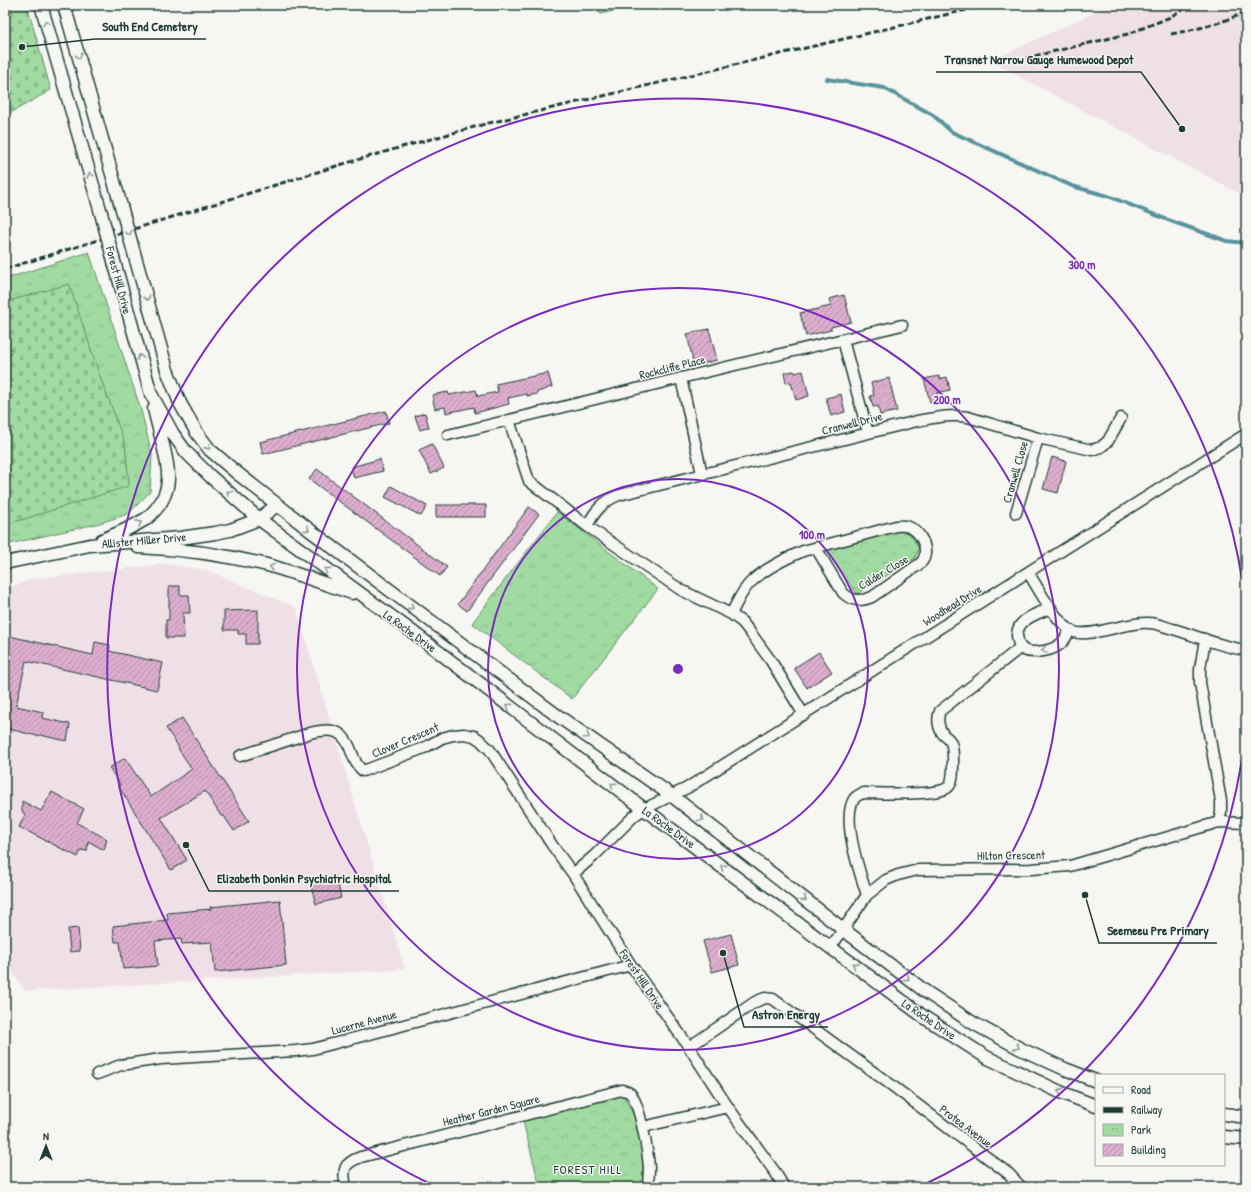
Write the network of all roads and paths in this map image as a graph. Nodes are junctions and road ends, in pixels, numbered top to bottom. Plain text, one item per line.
1 (41, 5) edge
2 (64, 5) edge
3 (902, 325) dead end
4 (843, 340) junction
5 (681, 378) junction
6 (151, 394) junction
7 (1121, 418) dead end
8 (509, 420) junction
9 (868, 433) junction
10 (1246, 434) edge
11 (448, 435) dead end
12 (1038, 438) junction
13 (702, 474) junction
14 (276, 505) junction
15 (1016, 513) dead end
16 (259, 519) junction
17 (587, 526) junction
18 (94, 544) junction
19 (816, 548) junction
20 (5, 563) edge
21 (1028, 572) junction
22 (362, 596) junction
23 (1051, 608) junction
24 (731, 614) junction
25 (1070, 630) junction
26 (1205, 639) junction
27 (1021, 647) junction
28 (1246, 650) edge
29 (804, 715) junction
30 (240, 756) dead end
31 (671, 795) junction
32 (644, 809) junction
33 (1219, 822) junction
34 (1246, 823) edge
35 (573, 874) junction
36 (868, 895) junction
37 (844, 930) junction
38 (831, 947) junction
39 (631, 965) junction
40 (688, 1047) junction
41 (97, 1074) dead end
42 (1095, 1082) edge
43 (1095, 1106) edge
44 (728, 1107) junction
45 (1225, 1114) edge
46 (1246, 1117) edge
47 (643, 1127) junction
48 (1225, 1137) edge
49 (1246, 1139) edge
50 (346, 1187) edge
51 (648, 1187) edge
52 (784, 1187) edge
53 (1021, 1187) edge

6 -> 1 street, Forest Hill Drive, bridge
2 -> 14 street, Forest Hill Drive, bridge
3 - 4 street, Rockcliffe Place
4 - 5 street, Rockcliffe Place
4 - 9 street
5 - 8 street, Rockcliffe Place
5 - 13 street
16 -> 6 street, Forest Hill Drive
18 -> 6 street
7 - 12 street, Cranwell Drive
8 - 11 street, Rockcliffe Place
8 - 17 street
9 - 12 street, Cranwell Drive
9 - 13 street, Cranwell Drive
10 - 21 street, Woodhead Drive
12 - 15 street, Cranwell Close
13 - 17 street, Cranwell Drive
14 - 16 street, Allister Miller Drive
14 -> 31 street, La Roche Drive
16 - 18 street, Allister Miller Drive
22 -> 16 street, La Roche Drive
17 - 24 street
18 - 20 street, Allister Miller Drive
22 -> 18 street
19 - 19 street, Calder Close
19 - 24 street, Calder Close
21 - 23 street
21 - 29 street, Woodhead Drive
32 -> 22 street, La Roche Drive
23 - 25 street
23 - 27 street
24 - 29 street
25 - 26 street
25 -> 27 street
26 - 28 street
26 - 33 street
27 - 36 street
29 - 31 street, Woodhead Drive
30 - 35 street, Clover Crescent
31 - 32 street
31 -> 37 street, La Roche Drive
32 - 35 street
38 -> 32 street, La Roche Drive
33 - 34 street, Hilton Crescent
33 - 36 street, Hilton Crescent
35 - 39 street, Forest Hill Drive
36 - 37 street, Hilton Crescent
37 - 38 street, Hilton Crescent
37 -> 42 street, La Roche Drive
43 -> 38 street, La Roche Drive
39 - 40 street, Forest Hill Drive
39 - 41 street, Lucerne Avenue
40 - 44 street, Forest Hill Drive
40 - 53 street, Protea Avenue
44 - 47 street
44 - 52 street, Forest Hill Drive
45 - 46 street
47 - 50 street, Heather Garden Square
47 - 51 street, Heather Garden Square
48 - 49 street

